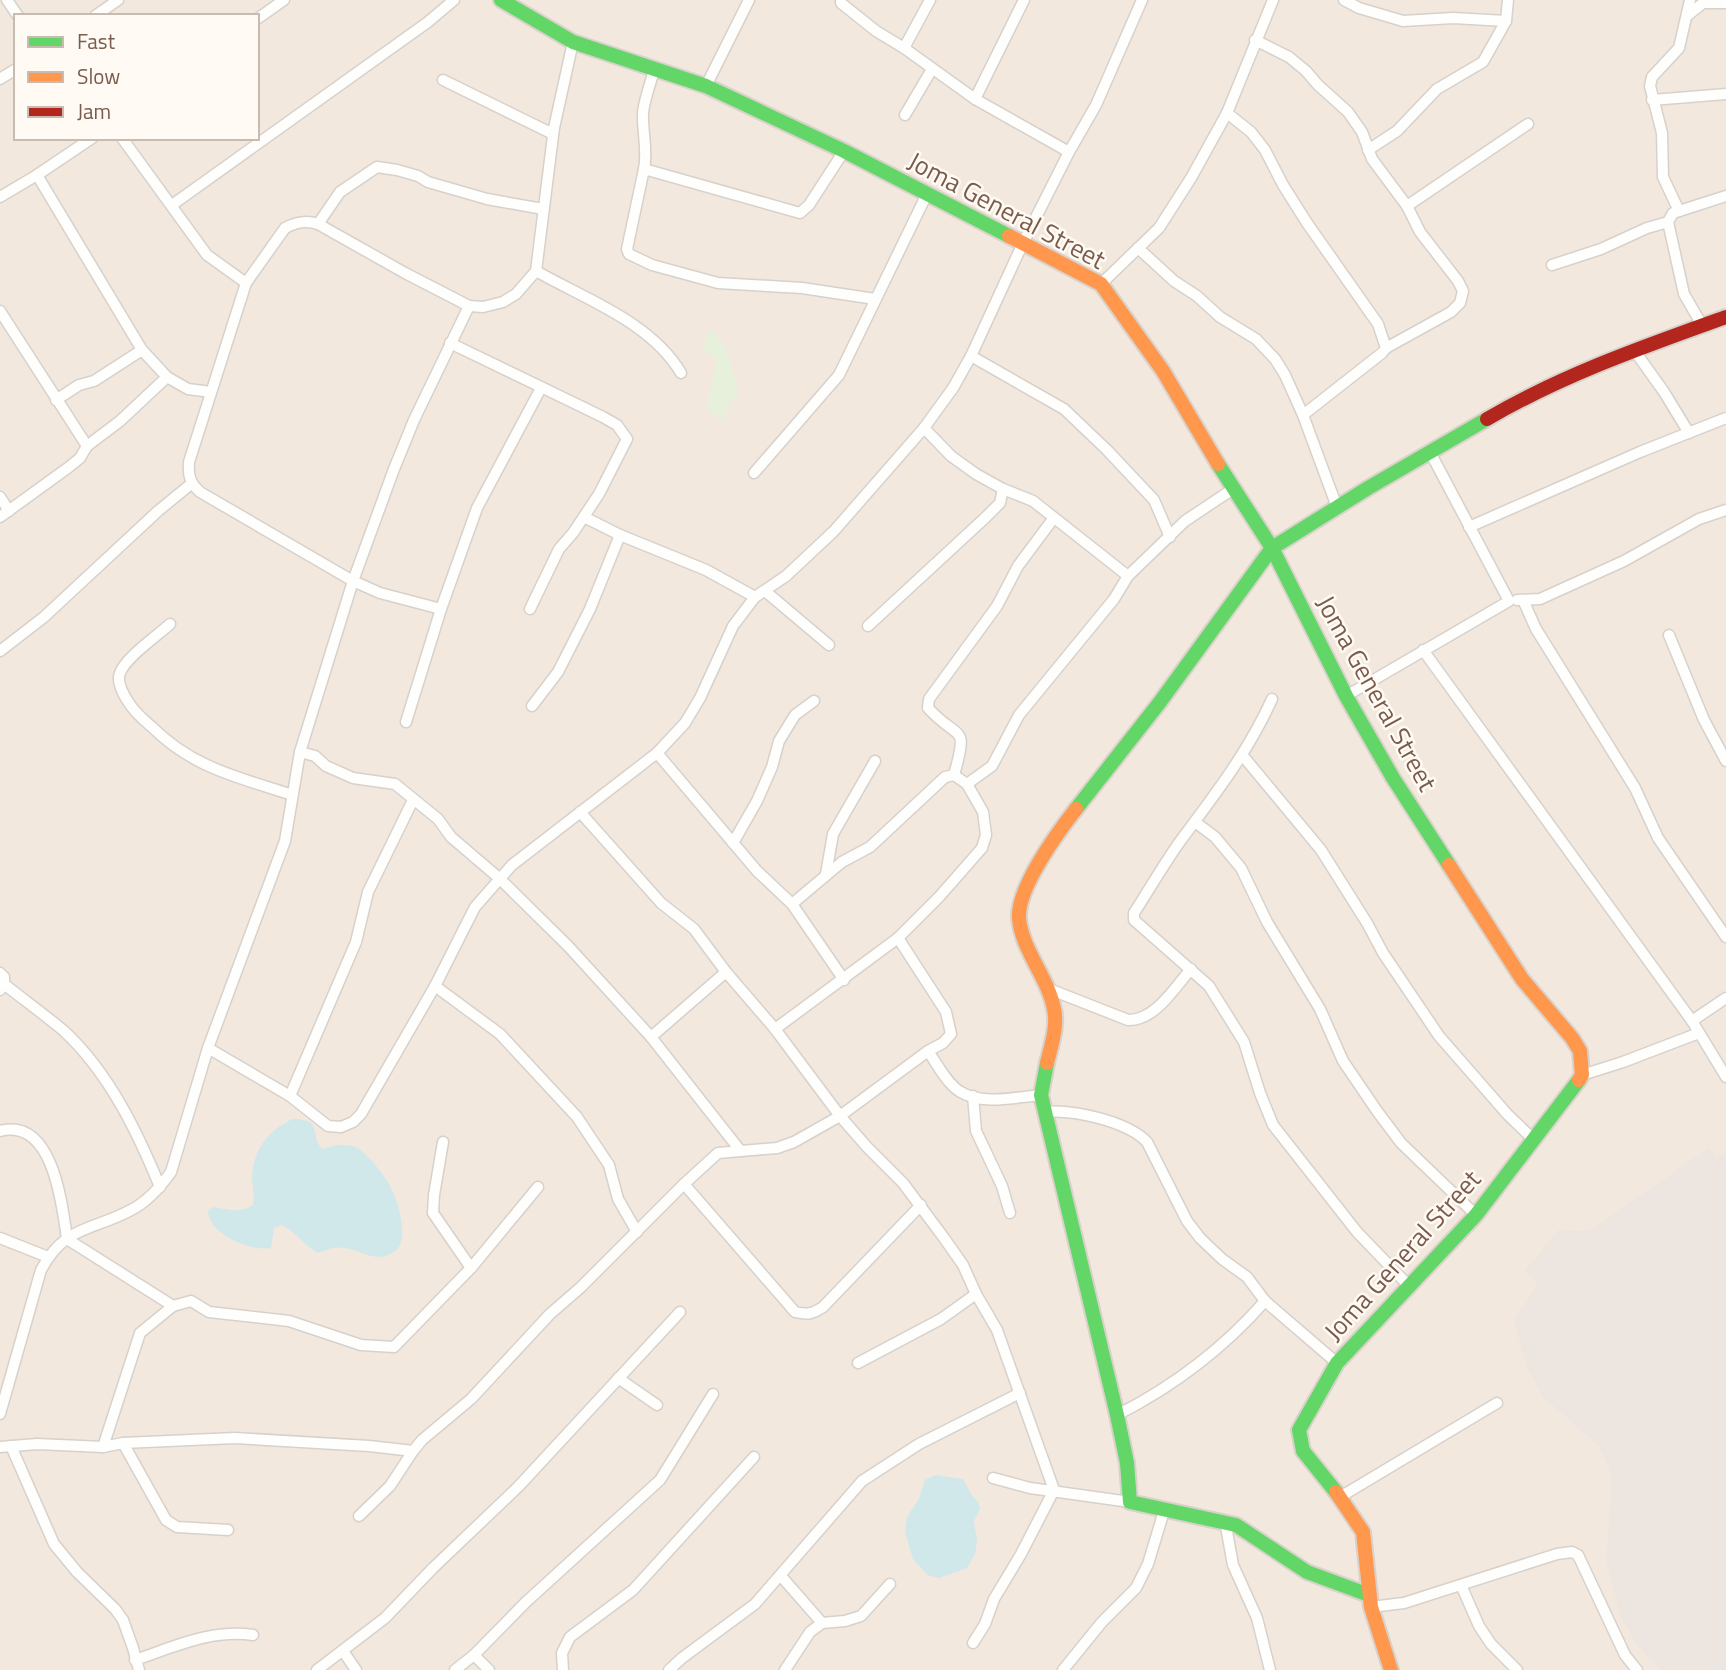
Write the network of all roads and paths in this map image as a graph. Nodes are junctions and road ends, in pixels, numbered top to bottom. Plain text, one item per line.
1 (118, 0) edge
2 (284, 0) edge
3 (454, 0) edge
4 (500, 0) edge
5 (749, 0) edge
6 (841, 0) edge
7 (930, 0) edge
8 (1024, 0) edge
9 (1142, 0) edge
10 (1273, 0) edge
11 (1344, 0) edge
12 (1508, 0) edge
13 (1690, 0) edge
14 (1726, 3) edge
15 (98, 14) edge
16 (1688, 15) junction
17 (259, 18) edge
18 (1506, 21) junction
19 (1255, 40) junction
20 (573, 42) junction
21 (904, 48) junction
22 (655, 67) junction
23 (932, 69) junction
24 (443, 80) dead end
25 (706, 86) junction
26 (1726, 94) edge
27 (975, 99) junction
28 (1652, 100) junction
29 (1227, 113) junction
30 (905, 115) dead end
31 (1528, 124) dead end
32 (553, 134) junction
33 (89, 140) edge
34 (123, 140) edge
35 (1368, 150) junction
36 (844, 151) junction
37 (1069, 152) junction
38 (644, 169) junction
39 (37, 176) junction
40 (926, 196) junction
41 (1726, 196) edge
42 (0, 197) edge
43 (172, 205) junction
44 (1407, 206) junction
45 (543, 209) junction
46 (1679, 211) junction
47 (1668, 222) junction
48 (318, 224) junction
49 (1023, 243) junction
50 (1138, 248) junction
51 (1552, 265) dead end
52 (536, 271) junction
53 (246, 283) junction
54 (1101, 284) junction
55 (875, 299) junction
56 (469, 306) junction
57 (0, 311) edge
58 (1726, 317) edge
59 (1702, 326) junction
60 (450, 343) junction
61 (1386, 348) junction
62 (142, 350) junction
63 (1634, 350) junction
64 (971, 356) junction
65 (681, 373) dead end
66 (167, 377) junction
67 (541, 388) junction
68 (211, 392) junction
69 (55, 400) junction
70 (1303, 415) junction
71 (1726, 418) edge
72 (924, 428) junction
73 (1689, 433) junction
74 (87, 446) junction
75 (1430, 452) junction
76 (754, 473) dead end
77 (191, 484) junction
78 (1003, 489) junction
79 (1233, 489) junction
80 (0, 498) edge
81 (1336, 507) junction
82 (1726, 510) edge
83 (4, 514) edge
84 (584, 516) junction
85 (1053, 519) junction
86 (1469, 527) junction
87 (620, 536) junction
88 (1170, 537) junction
89 (1272, 548) junction
90 (1128, 576) junction
91 (353, 581) junction
92 (765, 591) junction
93 (755, 597) junction
94 (1523, 600) junction
95 (1509, 601) junction
96 (441, 609) junction
97 (530, 609) dead end
98 (170, 625) dead end
99 (868, 626) dead end
100 (1669, 635) dead end
101 (829, 645) dead end
102 (1423, 650) junction
103 (0, 651) edge
104 (1346, 696) junction
105 (1272, 699) dead end
106 (814, 701) dead end
107 (532, 706) dead end
108 (406, 722) dead end
109 (300, 752) junction
110 (657, 753) junction
111 (1243, 756) junction
112 (875, 761) dead end
113 (1726, 761) edge
114 (954, 775) junction
115 (967, 784) junction
116 (292, 795) junction
117 (413, 800) junction
118 (580, 812) junction
119 (1195, 822) junction
120 (733, 842) junction
121 (826, 874) junction
122 (499, 878) junction
123 (792, 904) junction
124 (1726, 937) edge
125 (898, 938) junction
126 (1191, 969) junction
127 (726, 972) junction
128 (0, 973) edge
129 (844, 980) junction
130 (435, 986) junction
131 (2, 987) edge
132 (1049, 989) junction
133 (1726, 998) edge
134 (1692, 1021) junction
135 (775, 1029) junction
136 (1699, 1033) junction
137 (651, 1037) junction
138 (208, 1048) junction
139 (928, 1051) junction
140 (1581, 1075) junction
141 (1726, 1077) edge
142 (1041, 1095) junction
143 (290, 1096) junction
144 (973, 1096) junction
145 (1044, 1112) junction
146 (840, 1116) junction
147 (0, 1131) edge
148 (1534, 1140) junction
149 (443, 1142) dead end
150 (740, 1149) junction
151 (684, 1184) junction
152 (538, 1186) dead end
153 (160, 1187) junction
154 (920, 1205) junction
155 (1010, 1213) dead end
156 (1476, 1214) junction
157 (637, 1231) junction
158 (0, 1238) edge
159 (66, 1239) junction
160 (48, 1257) junction
161 (471, 1268) junction
162 (1409, 1286) junction
163 (976, 1294) junction
164 (1265, 1301) junction
165 (173, 1306) junction
166 (680, 1312) dead end
167 (858, 1363) dead end
168 (1337, 1363) junction
169 (618, 1378) junction
170 (1020, 1393) junction
171 (713, 1394) dead end
172 (1497, 1403) dead end
173 (657, 1405) dead end
174 (0, 1414) edge
175 (1117, 1415) junction
176 (123, 1443) junction
177 (6, 1446) edge
178 (103, 1447) junction
179 (413, 1451) junction
180 (754, 1457) dead end
181 (993, 1478) dead end
182 (1054, 1490) junction
183 (1340, 1497) junction
184 (1130, 1502) junction
185 (1164, 1511) junction
186 (359, 1516) dead end
187 (1225, 1521) junction
188 (228, 1530) dead end
189 (781, 1576) junction
190 (890, 1584) dead end
191 (1461, 1586) junction
192 (1370, 1601) junction
193 (822, 1623) junction
194 (253, 1635) dead end
195 (973, 1643) dead end
196 (343, 1651) junction
197 (474, 1655) junction
198 (137, 1665) edge
199 (317, 1670) edge
200 (356, 1670) edge
201 (455, 1670) edge
202 (489, 1670) edge
203 (563, 1670) edge
204 (669, 1670) edge
205 (785, 1670) edge
206 (1063, 1670) edge
207 (1270, 1670) edge
208 (1391, 1670) edge
209 (1517, 1670) edge
210 (1637, 1670) edge

1 - 15 street
2 - 17 street
3 - 43 street
4 - 20 street, Joma General Street
5 - 25 street
6 - 21 street
7 - 21 street
8 - 27 street
9 - 37 street
10 - 19 street
11 - 18 street
12 - 18 street
13 - 16 street
14 - 16 street
16 - 28 street
18 - 35 street
19 - 29 street
19 - 35 street
20 - 22 street, Joma General Street
20 - 32 street
21 - 23 street
22 - 25 street, Joma General Street
22 - 38 street
23 - 27 street
23 - 30 street
24 - 32 street
25 - 36 street, Joma General Street
26 - 28 street
27 - 37 street
28 - 46 street
29 - 50 street
29 - 61 street
31 - 44 street
32 - 45 street
33 - 39 street
34 - 43 street
35 - 44 street
36 - 38 street
36 - 40 street, Joma General Street
37 - 49 street
38 - 55 street
39 - 42 street
39 - 62 street
40 - 49 street, Joma General Street
40 - 55 street
41 - 46 street
43 - 53 street
44 - 61 street
45 - 48 street
45 - 52 street
46 - 47 street
47 - 51 street
47 - 59 street
48 - 53 street
48 - 56 street
49 - 54 street, Joma General Street
49 - 64 street
50 - 54 street
50 - 70 street
52 - 56 street
52 - 65 street
53 - 68 street
54 - 79 street, Joma General Street
55 - 76 street
56 - 60 street
57 - 69 street
58 - 59 street
59 - 63 street
60 - 67 street
60 - 91 street
61 - 70 street
62 - 66 street
62 - 69 street
63 - 73 street
63 - 75 street
64 - 72 street
64 - 88 street
66 - 68 street
66 - 74 street
67 - 84 street
67 - 96 street
68 - 77 street
69 - 74 street
70 - 81 street
71 - 73 street
72 - 78 street
72 - 92 street
73 - 86 street
74 - 83 street
75 - 81 street
75 - 86 street
77 - 91 street
77 - 103 street
78 - 85 street
78 - 99 street
79 - 88 street
79 - 89 street, Joma General Street
80 - 83 street
81 - 89 street
82 - 94 street
84 - 87 street
84 - 97 street
85 - 90 street
85 - 114 street
86 - 95 street
87 - 93 street
87 - 107 street
88 - 90 street
89 - 104 street, Joma General Street
89 - 132 street
90 - 115 street
91 - 96 street
91 - 109 street
92 - 93 street
92 - 101 street
93 - 110 street
94 - 95 street
94 - 124 street
95 - 102 street
96 - 108 street
98 - 116 street
100 - 113 street
102 - 104 street
102 - 134 street
104 - 140 street, Joma General Street
105 - 111 street
106 - 120 street
109 - 116 street
109 - 117 street
110 - 118 street
110 - 120 street
111 - 119 street
111 - 148 street
112 - 121 street
114 - 115 street
114 - 121 street
115 - 125 street
116 - 138 street
117 - 122 street
117 - 143 street
118 - 122 street
118 - 127 street
119 - 126 street
119 - 156 street
120 - 123 street
121 - 123 street
122 - 130 street
122 - 137 street
123 - 129 street
125 - 129 street
125 - 139 street
126 - 132 street
126 - 162 street
127 - 135 street
127 - 137 street
128 - 131 street
129 - 135 street
130 - 143 street
130 - 157 street
131 - 153 street
132 - 142 street
133 - 134 street
134 - 136 street
135 - 146 street
136 - 140 street
136 - 141 street
137 - 150 street
138 - 143 street
138 - 153 street
139 - 144 street
139 - 146 street
140 - 148 street, Joma General Street
142 - 144 street
142 - 145 street
144 - 155 street
145 - 164 street
145 - 175 street
146 - 150 street
146 - 154 street
147 - 159 street
148 - 156 street, Joma General Street
149 - 161 street
150 - 151 street
151 - 154 street
151 - 157 street
152 - 161 street
153 - 159 street
154 - 163 street
156 - 162 street, Joma General Street
157 - 179 street
158 - 160 street
159 - 160 street
159 - 165 street
160 - 174 street
161 - 165 street
162 - 168 street, Joma General Street
163 - 167 street
163 - 170 street
164 - 168 street
164 - 175 street
165 - 178 street
166 - 169 street
168 - 183 street, Joma General Street
169 - 173 street
169 - 196 street
170 - 182 street
170 - 189 street
171 - 197 street
172 - 183 street
175 - 184 street
176 - 178 street
176 - 179 street
176 - 188 street
177 - 178 street
177 - 198 street
179 - 186 street
180 - 203 street
181 - 182 street
182 - 184 street
182 - 195 street
183 - 192 street, Joma General Street
184 - 185 street
185 - 187 street
185 - 206 street
187 - 192 street
187 - 207 street
189 - 193 street
189 - 204 street
190 - 193 street
191 - 192 street
191 - 209 street
191 - 210 street
192 - 208 street, Joma General Street
193 - 205 street
194 - 198 street
196 - 199 street
196 - 200 street
197 - 201 street
197 - 202 street

